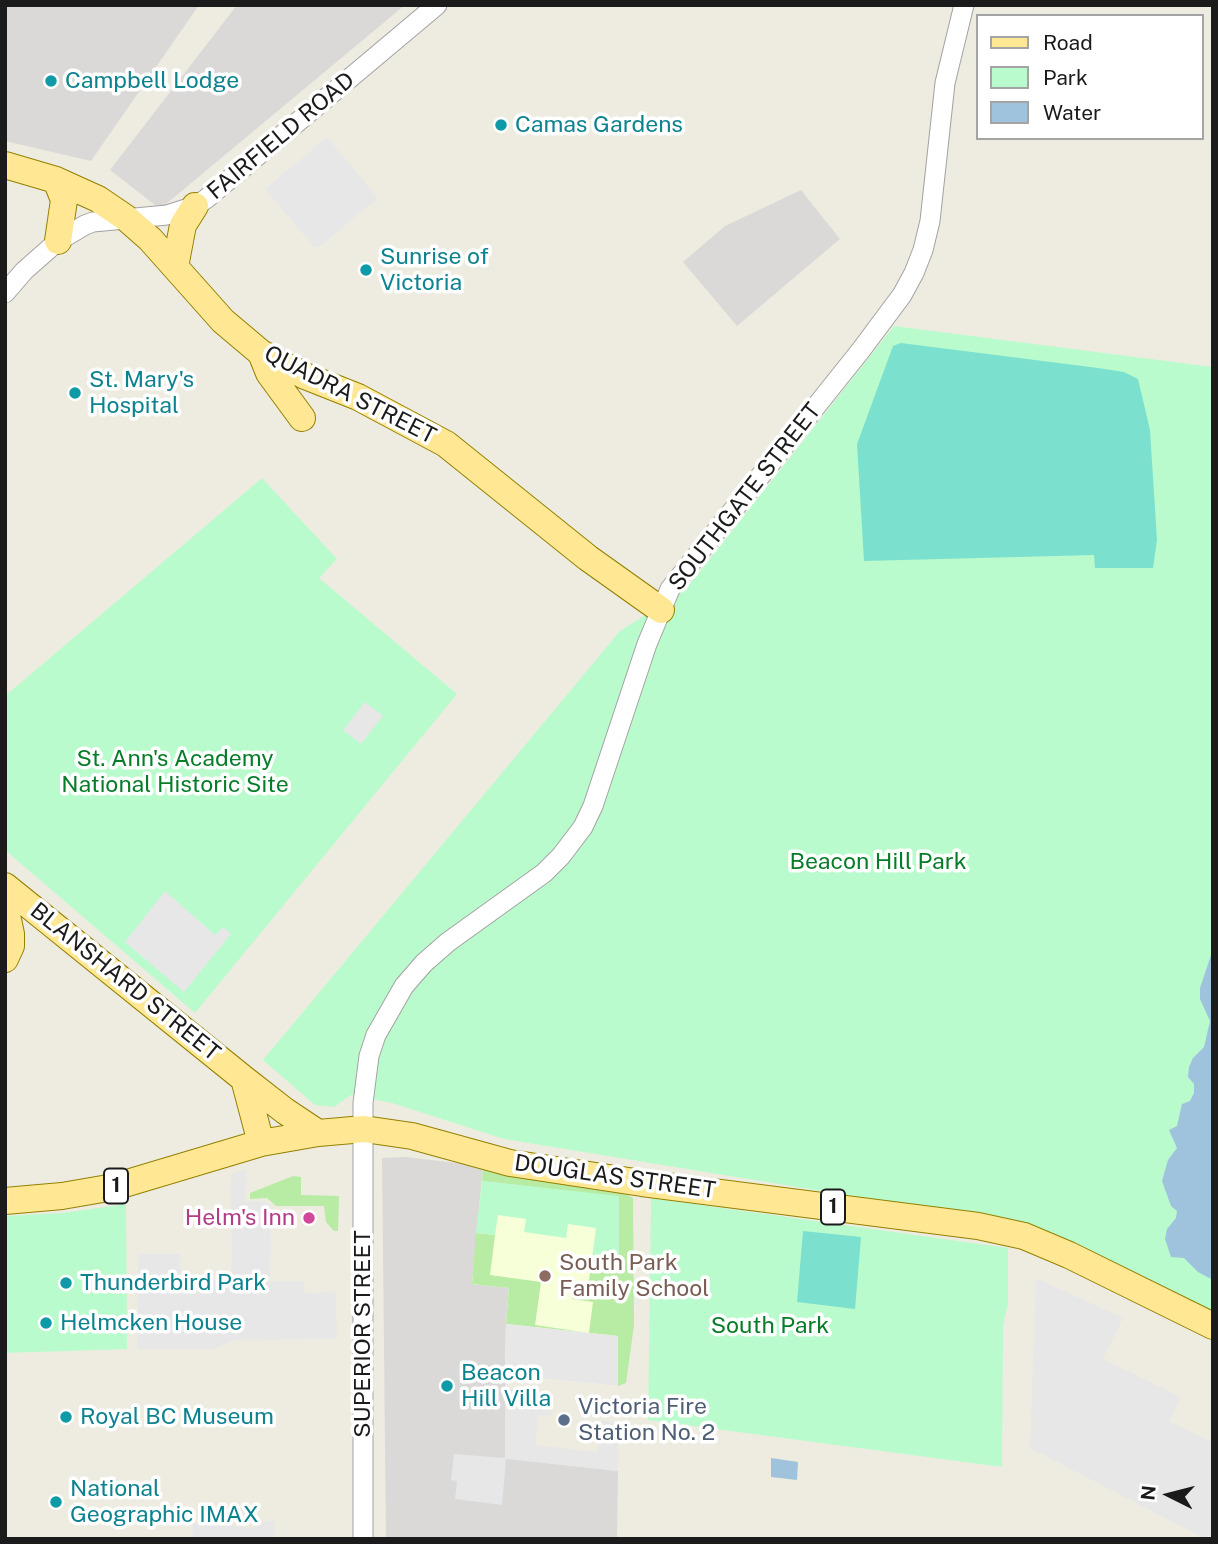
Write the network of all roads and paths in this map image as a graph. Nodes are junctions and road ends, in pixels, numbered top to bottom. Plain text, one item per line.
1 (437, 5) edge
2 (964, 5) edge
3 (5, 165) edge
4 (56, 180) junction
5 (195, 206) junction
6 (126, 218) junction
7 (58, 241) junction
8 (175, 267) junction
9 (5, 293) edge
10 (261, 353) junction
11 (302, 418) dead end
12 (661, 610) junction
13 (5, 886) edge
14 (5, 906) edge
15 (57, 926) junction
16 (8, 953) edge
17 (244, 1079) junction
18 (363, 1129) junction
19 (318, 1133) junction
20 (261, 1143) junction
21 (5, 1200) edge
22 (1213, 1326) edge
23 (363, 1539) edge

1 - 5 street, FAIRFIELD ROAD
2 - 12 street, SOUTHGATE STREET
3 - 4 main road, QUADRA STREET
4 - 6 main road, QUADRA STREET
4 - 7 main road
5 - 6 street, FAIRFIELD ROAD
5 - 8 main road
6 - 7 street, FAIRFIELD ROAD
6 - 8 main road, QUADRA STREET
7 - 9 street, FAIRFIELD ROAD
8 - 10 main road, QUADRA STREET
10 - 11 main road
10 - 12 main road, QUADRA STREET
12 - 18 street, SOUTHGATE STREET
13 - 15 main road, BLANSHARD STREET
14 - 16 main road
15 - 16 main road
15 - 17 main road, BLANSHARD STREET
17 - 19 main road, BLANSHARD STREET
17 - 20 main road
18 - 19 main road, DOUGLAS STREET / 1
18 - 22 main road, DOUGLAS STREET / 1
18 - 23 street, SUPERIOR STREET
19 - 20 main road, DOUGLAS STREET / 1
20 - 21 main road, DOUGLAS STREET / 1

